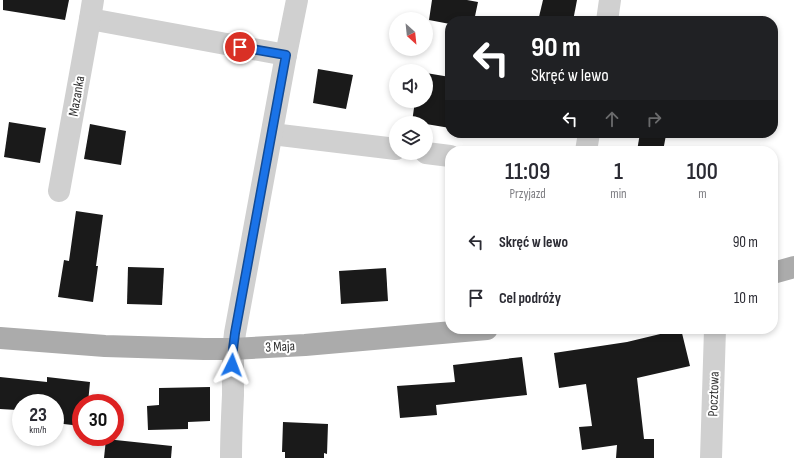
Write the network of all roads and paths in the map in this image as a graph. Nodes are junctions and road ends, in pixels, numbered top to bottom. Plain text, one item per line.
1 (297, 0) edge
2 (610, 0) edge
3 (92, 9) edge
4 (608, 16) edge
5 (286, 55) junction
6 (272, 134) junction
7 (389, 148) edge
8 (433, 154) edge
9 (445, 155) edge
10 (59, 191) dead end
11 (794, 267) edge
12 (778, 271) edge
13 (445, 333) edge
14 (715, 334) edge
15 (0, 338) edge
16 (233, 349) junction
17 (231, 458) edge
18 (711, 458) edge

1 - 5 street
2 - 4 street
3 - 5 street
3 - 10 street, Mazanka
5 - 6 street
6 - 7 street
6 - 16 street
8 - 9 street
11 - 12 main road
13 - 16 main road, 3 Maja
14 - 18 street, Pocztowa
15 - 16 main road, 3 Maja
16 - 17 street

